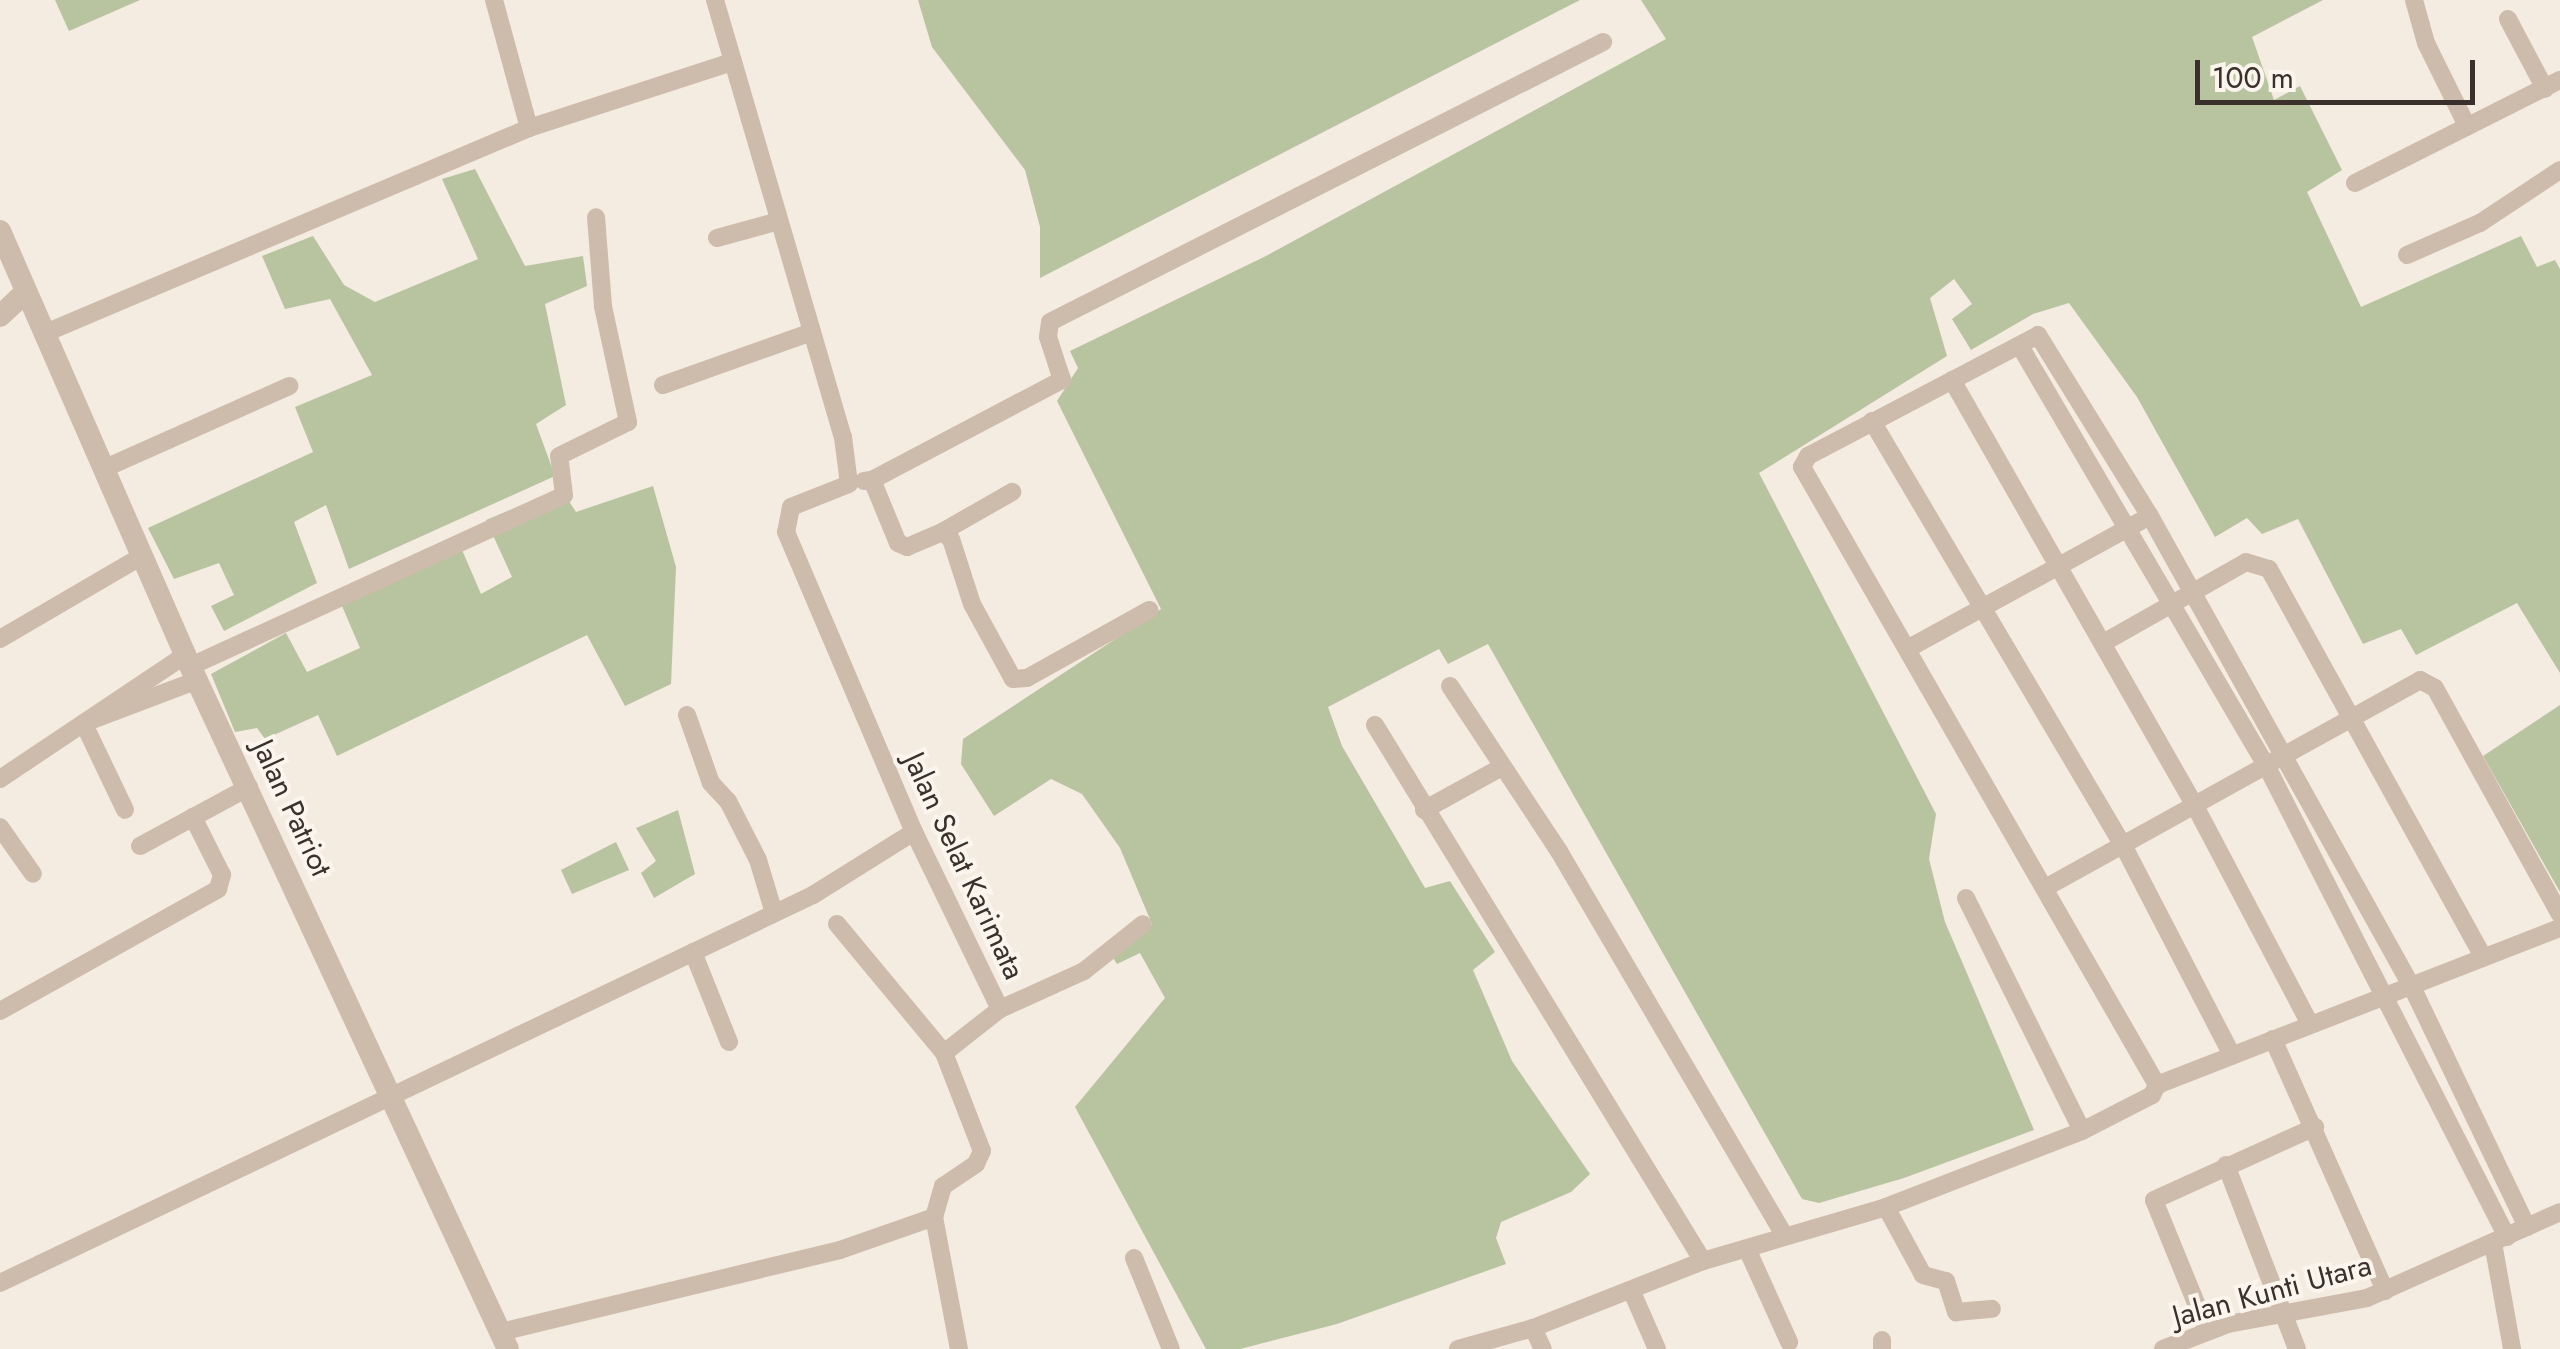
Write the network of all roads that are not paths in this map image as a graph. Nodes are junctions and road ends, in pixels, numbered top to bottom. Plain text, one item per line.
1 (494, 0) edge
2 (2414, 0) edge
3 (721, 2) edge
4 (2508, 20) dead end
5 (1604, 42) dead end
6 (732, 62) junction
7 (2556, 84) edge
8 (2467, 126) junction
9 (529, 128) junction
10 (2560, 170) edge
11 (2355, 182) dead end
12 (596, 217) dead end
13 (779, 221) junction
14 (0, 231) edge
15 (718, 238) dead end
16 (2408, 254) dead end
17 (26, 292) junction
18 (0, 316) edge
19 (812, 332) junction
20 (43, 334) junction
21 (2020, 346) junction
22 (1952, 380) junction
23 (663, 385) dead end
24 (289, 386) dead end
25 (1872, 422) junction
26 (103, 469) junction
27 (872, 480) junction
28 (849, 484) junction
29 (1012, 492) dead end
30 (2150, 516) junction
31 (2131, 527) junction
32 (942, 532) junction
33 (134, 560) junction
34 (2059, 562) junction
35 (2192, 592) junction
36 (2175, 601) junction
37 (1983, 605) junction
38 (1149, 610) dead end
39 (0, 639) edge
40 (2103, 643) junction
41 (1910, 648) junction
42 (191, 667) junction
43 (1450, 686) dead end
44 (2354, 714) junction
45 (687, 715) dead end
46 (84, 724) junction
47 (1375, 725) dead end
48 (2274, 761) junction
49 (1500, 768) junction
50 (0, 779) edge
51 (244, 790) junction
52 (2194, 804) junction
53 (125, 810) dead end
54 (1424, 810) junction
55 (193, 817) junction
56 (0, 827) edge
57 (914, 832) junction
58 (2123, 845) junction
59 (140, 846) dead end
60 (33, 874) dead end
61 (2045, 888) junction
62 (1966, 898) dead end
63 (774, 913) junction
64 (2560, 914) edge
65 (837, 924) dead end
66 (1143, 924) dead end
67 (2560, 928) edge
68 (693, 952) junction
69 (2484, 958) junction
70 (2413, 988) junction
71 (2388, 997) junction
72 (1000, 1009) junction
73 (0, 1011) edge
74 (2310, 1024) junction
75 (2273, 1038) junction
76 (729, 1042) dead end
77 (944, 1053) junction
78 (2232, 1054) junction
79 (2157, 1085) junction
80 (394, 1098) junction
81 (2316, 1128) junction
82 (2082, 1131) junction
83 (2226, 1165) junction
84 (1886, 1207) junction
85 (2560, 1212) edge
86 (934, 1216) junction
87 (2527, 1227) junction
88 (1785, 1236) junction
89 (2500, 1240) junction
90 (1748, 1251) junction
91 (1134, 1258) dead end
92 (1704, 1261) junction
93 (0, 1283) edge
94 (2385, 1291) junction
95 (1632, 1292) junction
96 (1992, 1309) dead end
97 (2280, 1316) junction
98 (1533, 1328) junction
99 (2206, 1330) junction
100 (505, 1341) edge
101 (1789, 1342) dead end
102 (2189, 1343) edge
103 (1484, 1345) edge
104 (959, 1349) edge
105 (1171, 1349) edge
106 (1458, 1349) edge
107 (1543, 1349) edge
108 (1658, 1349) edge
109 (2163, 1349) edge
110 (2297, 1349) edge
111 (2512, 1349) edge

1 - 9 street
2 - 8 street
3 - 6 street
4 - 7 street
5 - 27 street
6 - 9 street
6 - 13 street
7 - 8 street
8 - 11 street
9 - 20 street
10 - 16 street
12 - 42 street
13 - 15 street
13 - 19 street
14 - 17 street, Jalan Patriot
17 - 18 street
17 - 20 street, Jalan Patriot
19 - 23 street
19 - 28 street
20 - 26 street, Jalan Patriot
21 - 22 street
21 - 30 street
21 - 31 street
22 - 25 street
22 - 34 street
24 - 26 street
25 - 37 street
25 - 41 street
26 - 33 street, Jalan Patriot
27 - 28 street
27 - 32 street
28 - 57 street, Jalan Selat Karimata
29 - 32 street
30 - 31 street
30 - 35 street
31 - 34 street
31 - 36 street
32 - 38 street
33 - 39 street
33 - 42 street, Jalan Patriot
34 - 37 street
34 - 40 street
35 - 36 street
35 - 44 street
35 - 48 street
36 - 40 street
36 - 48 street
37 - 41 street
37 - 58 street
40 - 52 street
41 - 61 street
42 - 46 street
42 - 46 street
42 - 51 street, Jalan Patriot
43 - 49 street
44 - 48 street
44 - 64 street
44 - 69 street
45 - 63 street
46 - 50 street
46 - 53 street
47 - 54 street
48 - 52 street
48 - 70 street
48 - 71 street
49 - 54 street
49 - 88 street
51 - 55 street
51 - 80 street, Jalan Patriot
52 - 58 street
52 - 74 street
54 - 92 street
55 - 59 street
55 - 73 street
56 - 60 street
57 - 63 street
57 - 72 street, Jalan Selat Karimata
58 - 61 street
58 - 78 street
61 - 79 street
62 - 82 street
63 - 68 street
65 - 77 street
66 - 72 street
67 - 69 street
68 - 76 street
68 - 80 street
69 - 70 street
70 - 71 street
70 - 87 street
71 - 74 street
71 - 89 street
72 - 77 street, Jalan Selat Karimata
74 - 75 street
75 - 78 street
75 - 81 street
77 - 86 street
78 - 79 street
79 - 82 street
80 - 93 street
80 - 100 street, Jalan Patriot
81 - 83 street
81 - 94 street
82 - 84 street
83 - 97 street
83 - 99 street
84 - 88 street
84 - 96 street
85 - 87 street, Jalan Kunti Utara
86 - 100 street
86 - 104 street
87 - 89 street, Jalan Kunti Utara
88 - 90 street
89 - 94 street, Jalan Kunti Utara
89 - 111 street
90 - 92 street
90 - 101 street
91 - 105 street
92 - 95 street
94 - 97 street, Jalan Kunti Utara
95 - 98 street
95 - 108 street
97 - 99 street, Jalan Kunti Utara
97 - 110 street
98 - 103 street
98 - 107 street
99 - 102 street, Jalan Kunti Utara
102 - 109 street, Jalan Kunti Utara
103 - 106 street

